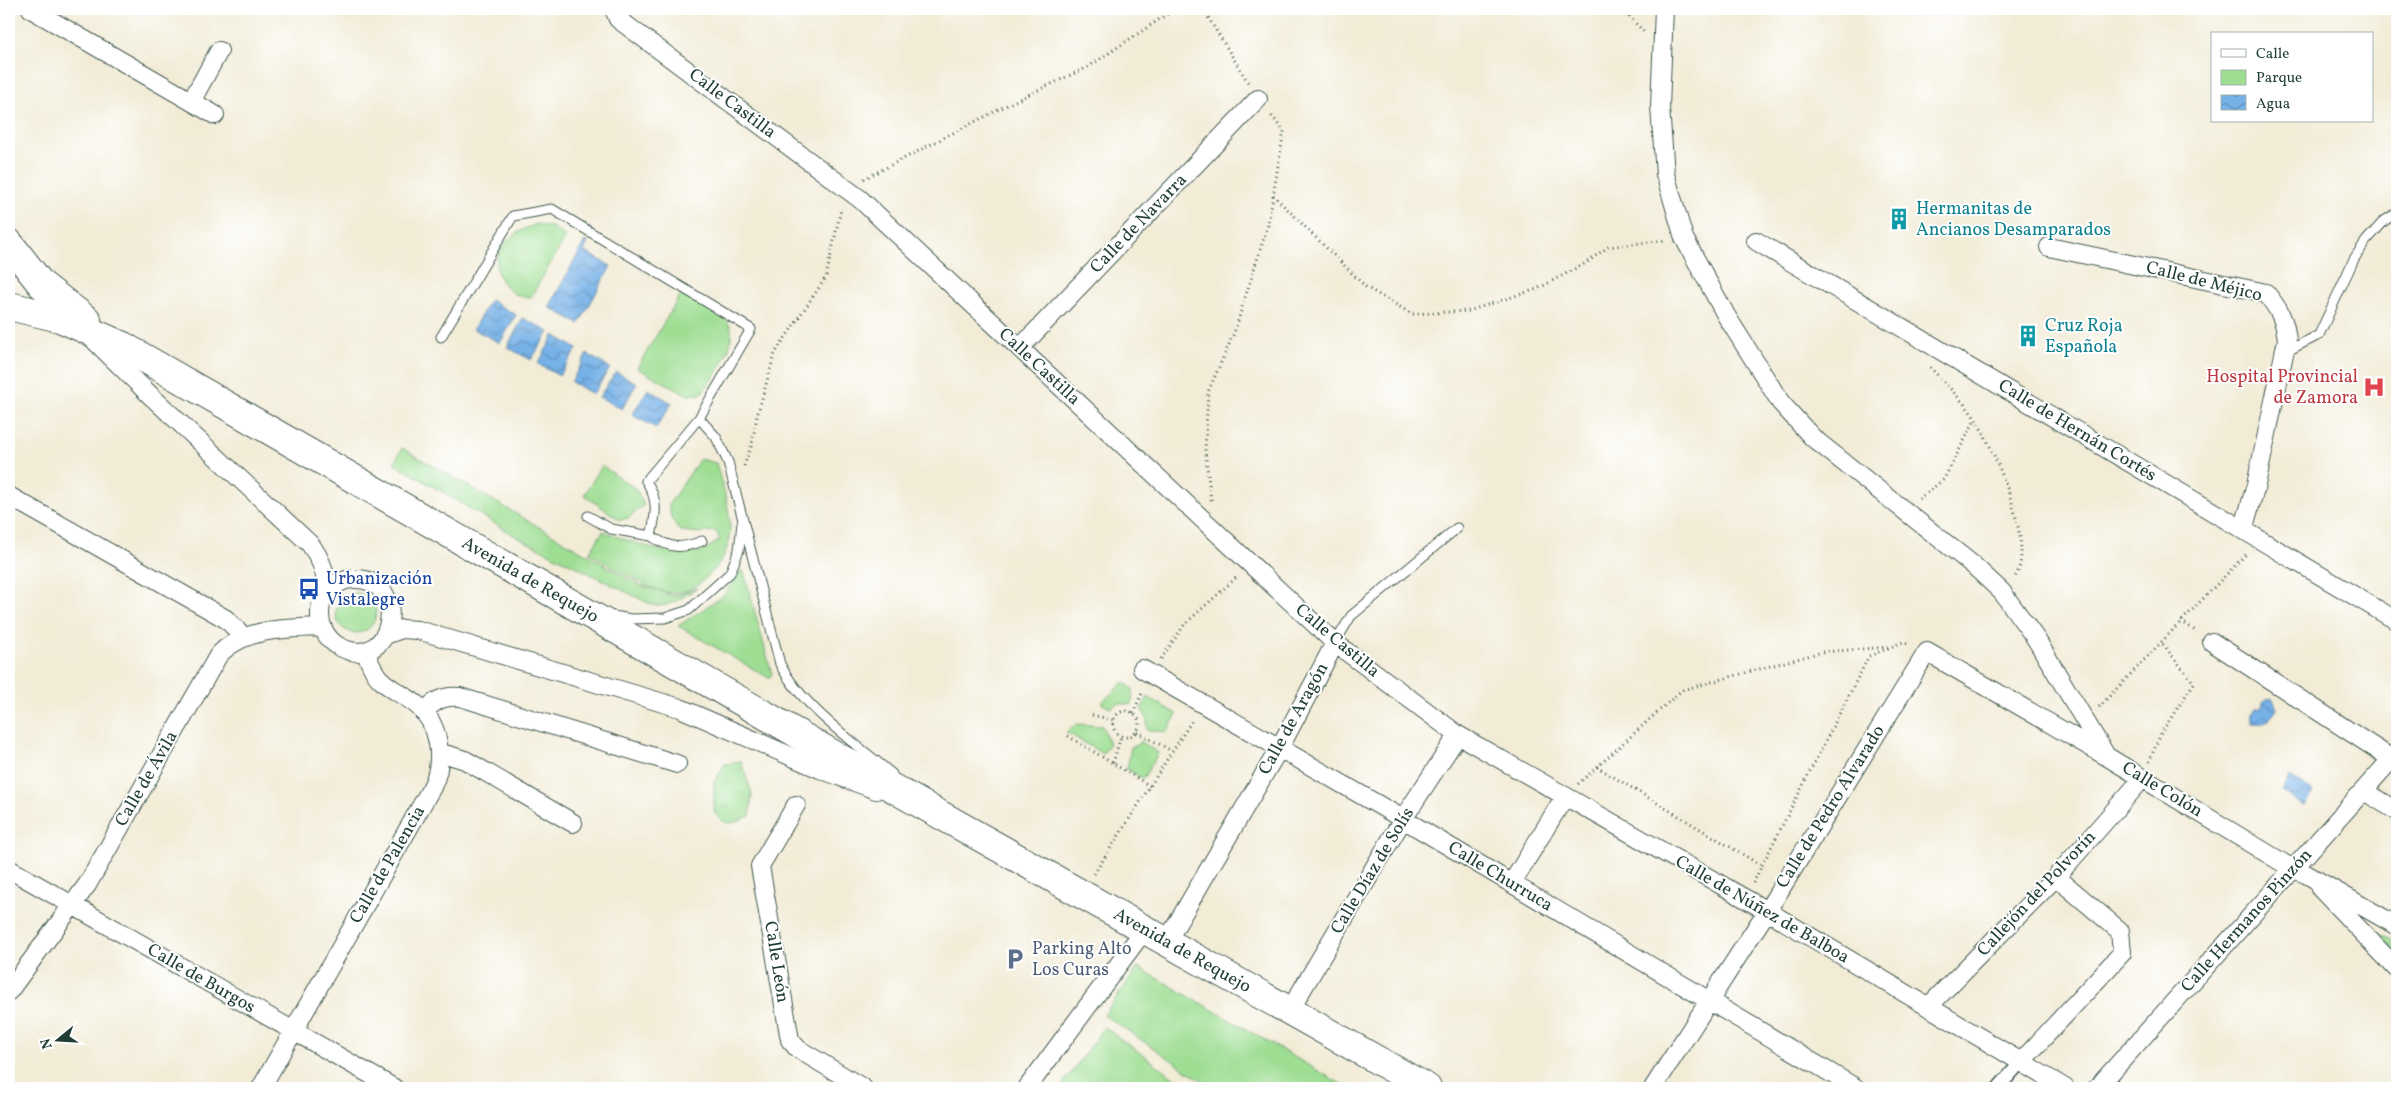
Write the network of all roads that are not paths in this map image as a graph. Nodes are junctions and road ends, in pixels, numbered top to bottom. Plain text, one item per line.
1 (31, 9) edge
2 (614, 9) edge
3 (1664, 9) edge
4 (220, 52) dead end
5 (1258, 99) road end
6 (192, 100) junction
7 (215, 115) dead end
8 (2397, 213) edge
9 (1756, 241) dead end
10 (9, 243) edge
11 (2049, 247) dead end
12 (9, 306) edge
13 (79, 325) junction
14 (442, 337) dead end
15 (122, 346) junction
16 (1020, 348) junction
17 (2285, 352) junction
18 (699, 418) junction
19 (9, 496) edge
20 (588, 516) dead end
21 (743, 518) junction
22 (1457, 528) dead end
23 (2243, 530) junction
24 (651, 536) junction
25 (702, 541) dead end
26 (324, 596) junction
27 (588, 612) junction
28 (2397, 621) edge
29 (322, 627) junction
30 (385, 635) junction
31 (244, 637) junction
32 (2212, 642) dead end
33 (1335, 644) junction
34 (365, 651) junction
35 (1927, 652) joint
36 (1147, 671) road end
37 (424, 712) junction
38 (1458, 735) junction
39 (1280, 747) junction
40 (439, 752) junction
41 (2106, 756) junction
42 (2394, 756) edge
43 (677, 764) dead end
44 (2143, 778) junction
45 (2364, 791) junction
46 (1565, 796) junction
47 (796, 805) dead end
48 (2397, 811) edge
49 (938, 813) junction
50 (1403, 819) junction
51 (573, 822) dead end
52 (9, 869) edge
53 (2300, 871) junction
54 (2056, 876) junction
55 (1512, 884) junction
56 (72, 905) junction
57 (1767, 911) junction
58 (2397, 926) edge
59 (1156, 935) junction
60 (2397, 969) edge
61 (9, 991) edge
62 (1709, 1000) junction
63 (1928, 1007) junction
64 (1290, 1010) junction
65 (294, 1032) junction
66 (2021, 1062) junction
67 (261, 1088) edge
68 (394, 1088) edge
69 (863, 1088) edge
70 (1027, 1088) edge
71 (1427, 1088) edge
72 (1653, 1088) edge
73 (1856, 1088) edge
74 (1998, 1088) edge
75 (2065, 1088) edge
76 (2097, 1088) edge

1 - 6 street
2 - 16 street, Calle Castilla
3 - 41 street
4 - 6 street
5 - 16 street, Calle de Navarra
6 - 7 street
8 - 17 lane
9 - 23 street, Calle de Hernán Cortés
10 - 15 highway, Avenida de Requejo
11 - 17 street, Calle de Méjico
12 - 13 highway, Avenida de Requejo
13 - 15 highway, Avenida de Requejo
13 - 26 street
14 - 18 lane
15 - 27 highway, Avenida de Requejo
16 - 33 street, Calle Castilla
17 - 23 street, Calle de Méjico
18 - 21 lane, Avenida de Requejo
18 - 24 lane
19 - 31 street
20 - 24 lane
21 - 27 lane
21 - 49 lane, Avenida de Requejo
22 - 33 lane, Calle de Aragón
23 - 28 street, Calle de Hernán Cortés
24 - 25 lane
26 - 29 street
26 - 30 street
27 - 49 highway, Avenida de Requejo
29 - 31 street, Calle de Ávila
29 - 34 street
30 - 34 street
30 - 49 street
31 - 56 street, Calle de Ávila
32 - 42 street
33 - 38 street, Calle Castilla
33 - 39 street, Calle de Aragón
34 - 37 street, Calle de Palencia
35 - 41 street, Calle Colón
35 - 57 street, Calle de Pedro Alvarado
36 - 39 street, Calle Churruca
37 - 40 street, Calle de Palencia
37 - 43 street
38 - 46 street, Calle de Núñez de Balboa
38 - 50 street, Calle Díaz de Solís
39 - 50 street, Calle Churruca
39 - 59 street, Calle de Aragón
40 - 51 street
40 - 65 street, Calle de Palencia
41 - 44 street, Calle Colón
42 - 45 street, Calle Hermanos Pinzón
44 - 53 street, Calle Colón
44 - 54 street, Callejón del Polvorín
45 - 48 street
45 - 53 street, Calle Hermanos Pinzón
46 - 55 street
46 - 57 street, Calle de Núñez de Balboa
47 - 69 street, Calle León
49 - 59 highway, Avenida de Requejo
50 - 55 street, Calle Churruca
50 - 64 street, Calle Díaz de Solís
52 - 56 street, Calle de Burgos
53 - 58 street, Calle Colón
53 - 60 street
53 - 76 street, Calle Hermanos Pinzón
54 - 63 street, Callejón del Polvorín
54 - 66 street
55 - 62 street, Calle Churruca
56 - 61 street, Calle de Ávila
56 - 65 street, Calle de Burgos
57 - 62 street, Calle de Pedro Alvarado
57 - 63 street, Calle de Núñez de Balboa
59 - 64 highway, Avenida de Requejo
59 - 70 street, Calle de Aragón
62 - 72 street, Calle de Pedro Alvarado
62 - 73 street, Calle Churruca
63 - 66 street, Calle de Núñez de Balboa
64 - 71 highway, Avenida de Requejo
65 - 67 street, Calle de Palencia
65 - 68 street, Calle de Burgos
66 - 74 street
66 - 75 street, Calle de Núñez de Balboa

